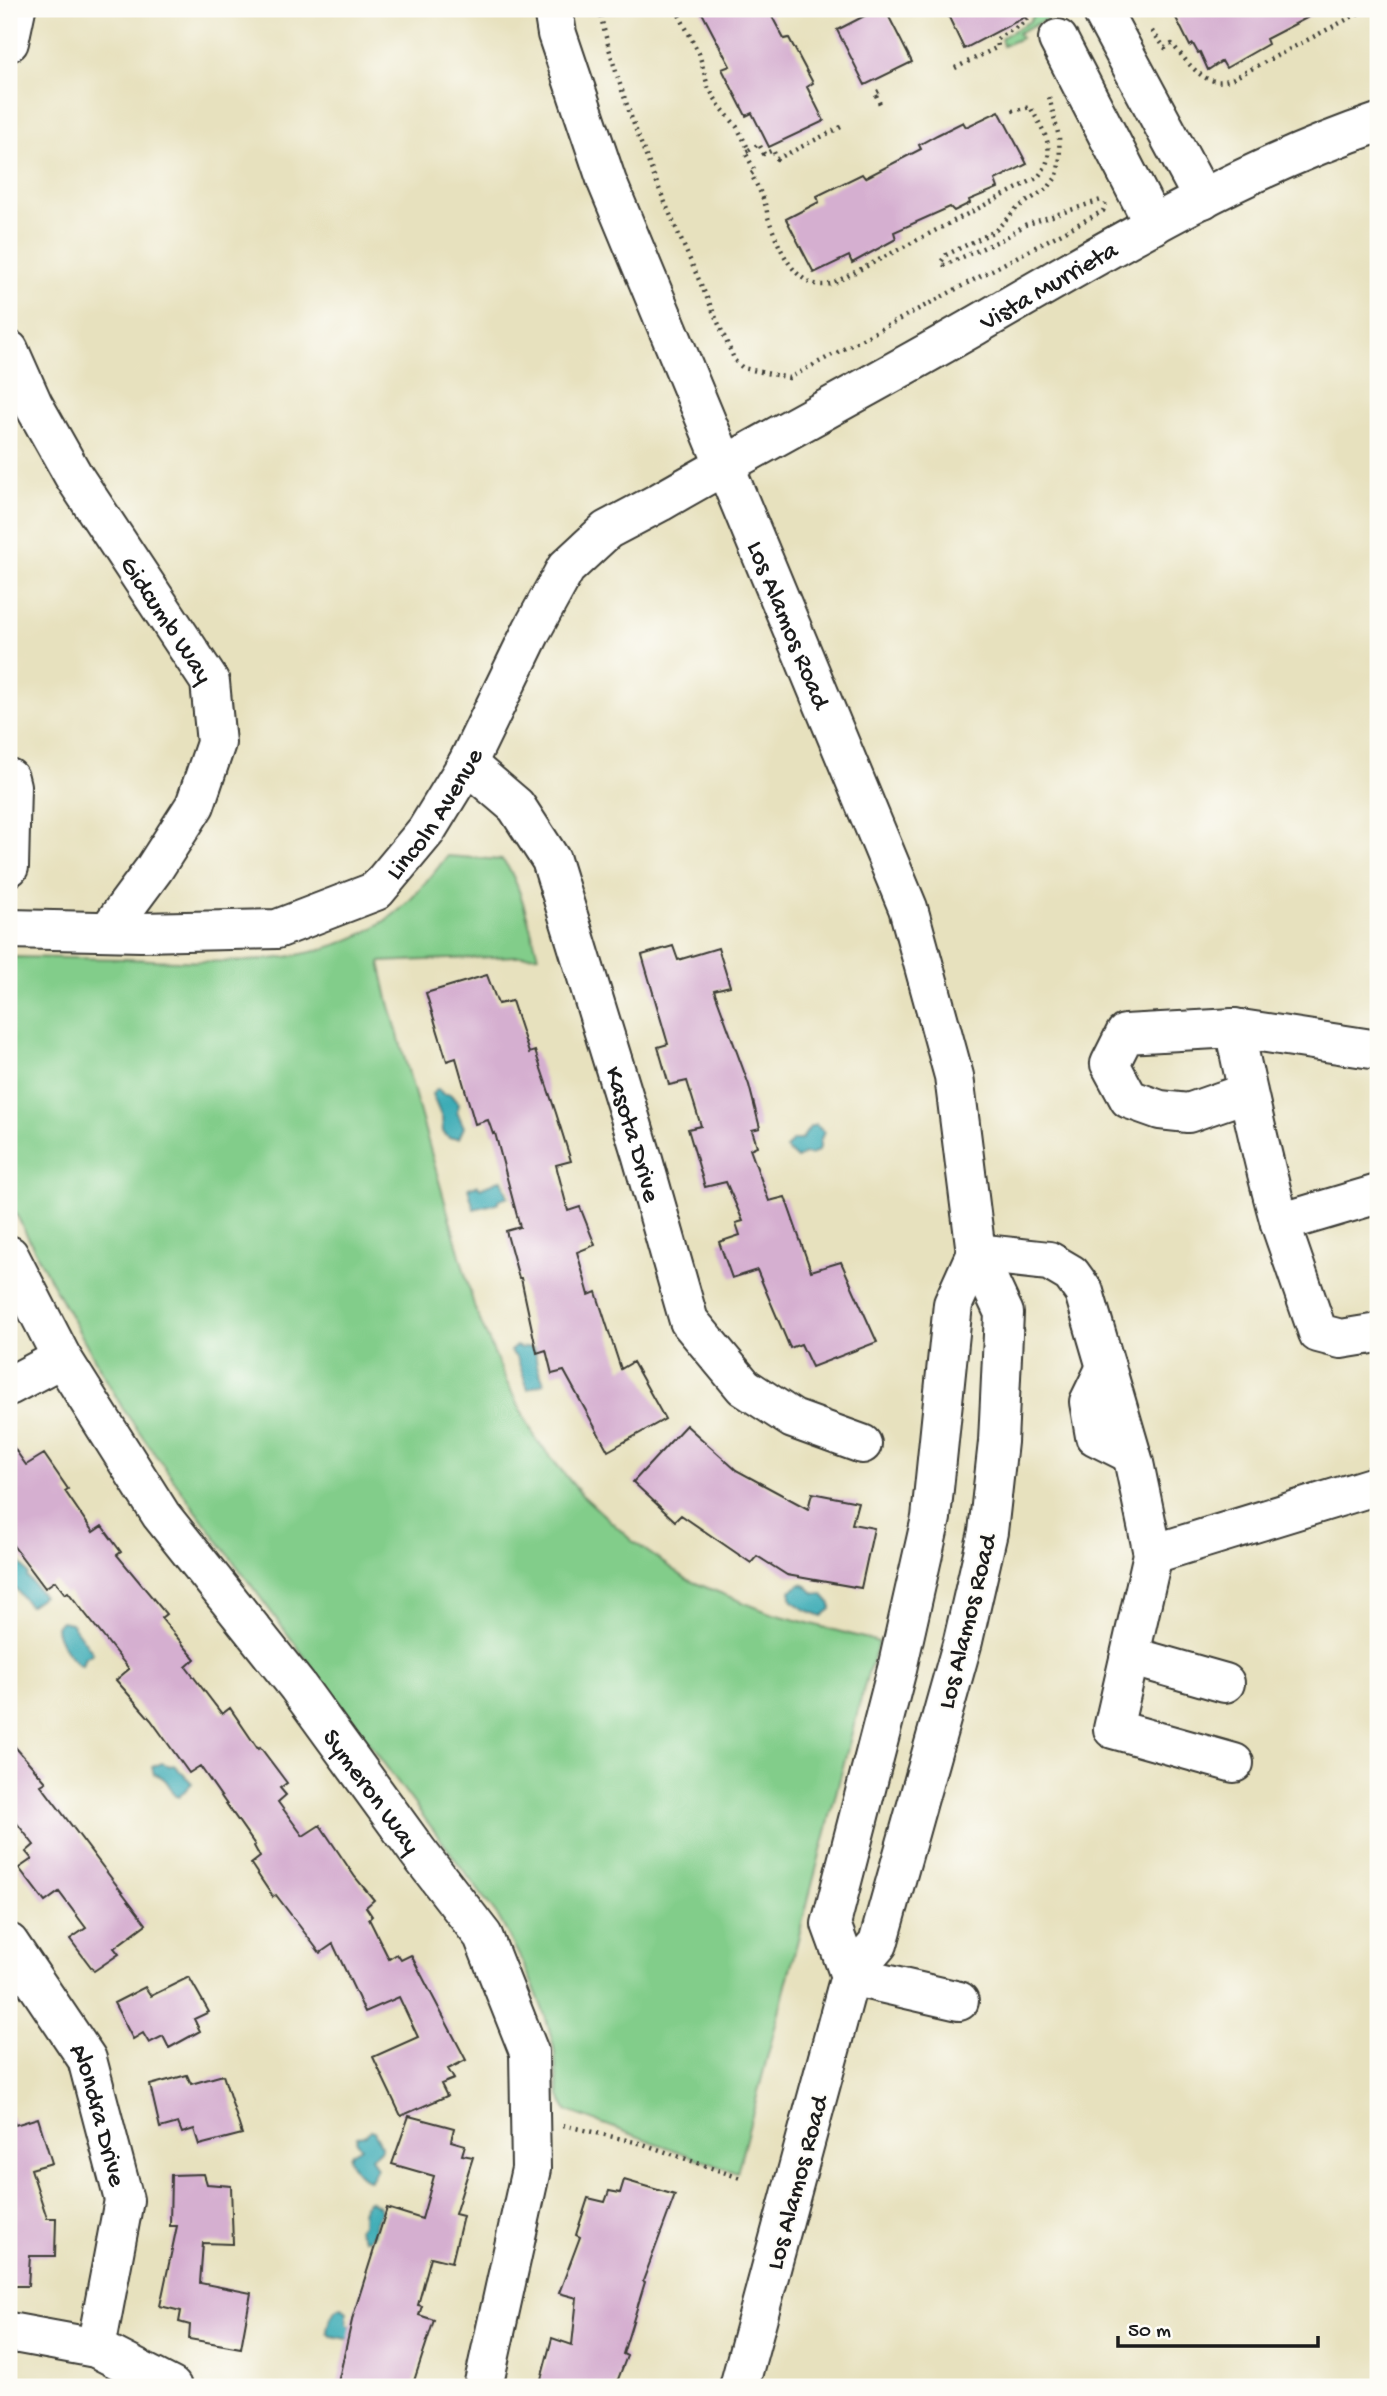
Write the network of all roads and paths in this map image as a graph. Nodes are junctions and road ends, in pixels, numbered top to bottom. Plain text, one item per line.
1 (16, 9) edge
2 (553, 9) edge
3 (599, 9) edge
4 (676, 9) edge
5 (1033, 9) edge
6 (1367, 9) edge
7 (1104, 15) dead end
8 (1144, 22) dead end
9 (1058, 39) dead end
10 (9, 42) edge
11 (955, 68) dead end
12 (1047, 88) dead end
13 (879, 91) dead end
14 (881, 106) dead end
15 (1008, 112) dead end
16 (1378, 122) edge
17 (845, 124) dead end
18 (749, 150) junction
19 (1203, 199) junction
20 (1154, 225) junction
21 (9, 350) edge
22 (725, 465) junction
23 (467, 764) junction
24 (9, 778) edge
25 (9, 867) edge
26 (9, 929) edge
27 (108, 931) junction
28 (1234, 1028) junction
29 (1378, 1049) edge
30 (1248, 1093) junction
31 (1378, 1194) edge
32 (1280, 1223) junction
33 (976, 1253) junction
34 (9, 1255) edge
35 (1378, 1334) edge
36 (62, 1359) junction
37 (9, 1386) edge
38 (862, 1444) dead end
39 (1378, 1485) edge
40 (1153, 1553) junction
41 (1130, 1656) junction
42 (1225, 1684) dead end
43 (1234, 1763) dead end
44 (9, 1943) edge
45 (850, 1976) junction
46 (959, 2001) dead end
47 (555, 2123) dead end
48 (743, 2179) dead end
49 (9, 2332) edge
50 (96, 2348) junction
51 (172, 2387) edge
52 (483, 2387) edge
53 (739, 2387) edge

1 - 10 street
2 - 22 street, Los Alamos Road
3 - 12 path
4 - 18 path
5 - 11 path
6 - 8 path
7 - 19 street
9 - 20 street
13 - 14 path
15 - 18 path
16 - 19 street, Vista Murrieta
17 - 18 path
19 - 20 street, Vista Murrieta
20 - 22 street, Vista Murrieta
21 - 27 street, Gidcumb Way
22 - 23 street, Lincoln Avenue
22 - 33 street, Los Alamos Road
23 - 27 street, Lincoln Avenue
23 - 38 street, Kasota Drive
24 - 25 street
26 - 27 street, Lincoln Avenue
28 - 29 street
28 - 30 street
28 - 30 street
30 - 32 street
31 - 32 street
32 - 35 street
33 - 40 street
33 - 45 street, Los Alamos Road
33 - 45 street, Los Alamos Road
34 - 36 street, Symeron Way
36 - 37 street
36 - 52 street, Symeron Way
39 - 40 street
40 - 41 street
41 - 42 street
41 - 43 street
44 - 50 street, Alondra Drive
45 - 46 street
45 - 53 street, Los Alamos Road
47 - 48 path
49 - 50 street
50 - 51 street

